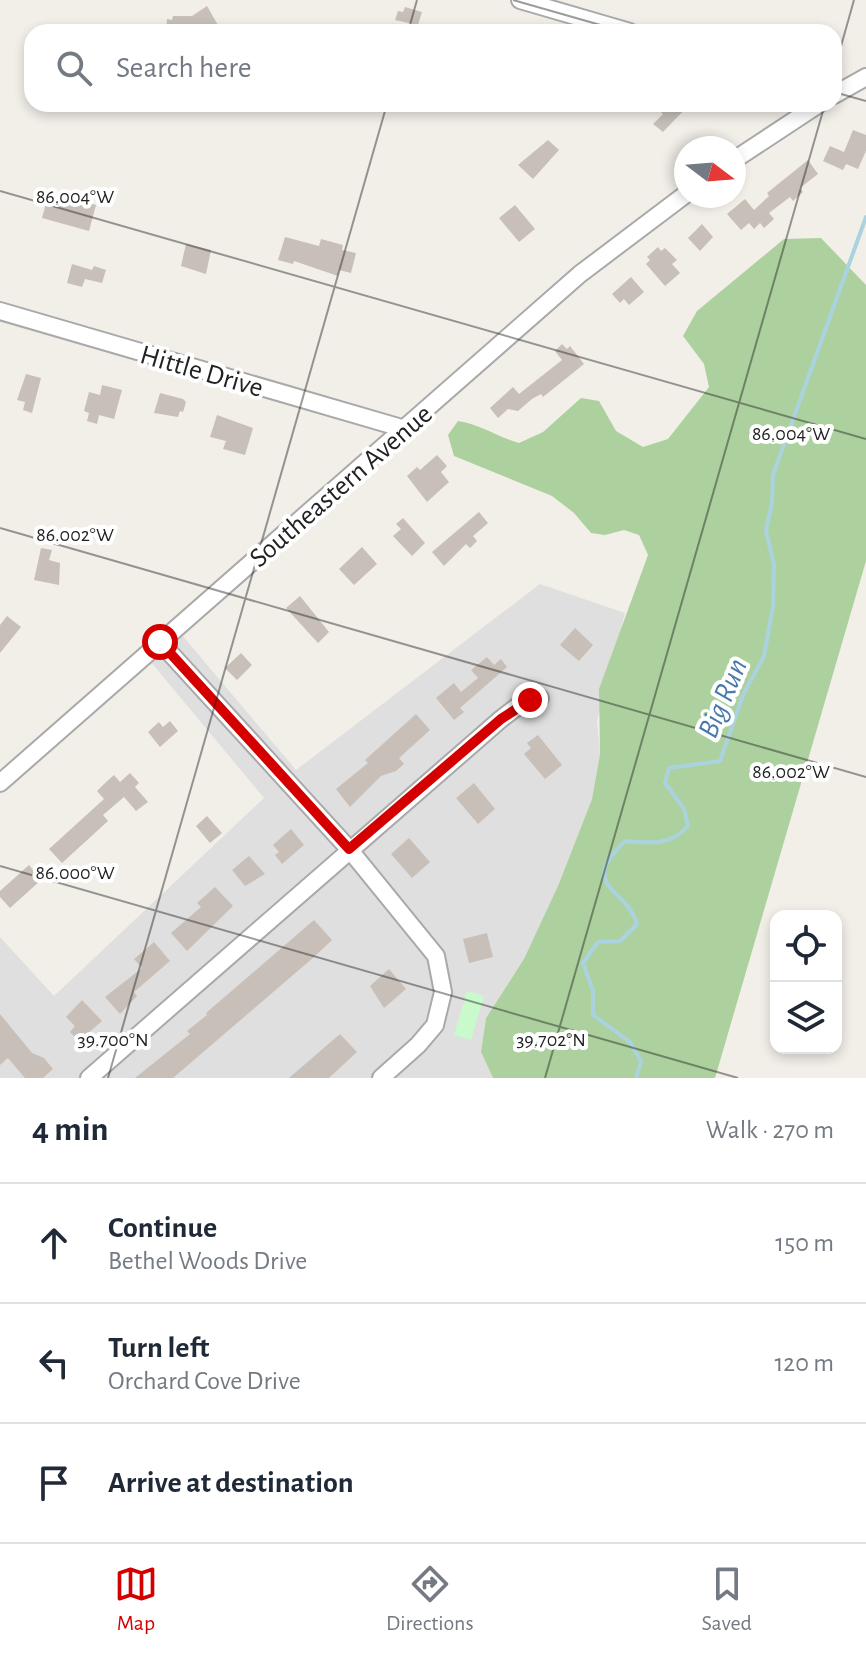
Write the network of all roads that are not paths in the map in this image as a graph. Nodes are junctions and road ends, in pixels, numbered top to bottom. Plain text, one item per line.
1 (520, 0) edge
2 (602, 24) edge
3 (866, 77) edge
4 (842, 90) edge
5 (794, 112) edge
6 (746, 150) edge
7 (674, 203) edge
8 (0, 311) edge
9 (405, 429) junction
10 (160, 642) junction
11 (540, 698) dead end
12 (0, 783) edge
13 (349, 849) junction
14 (89, 1078) edge
15 (381, 1078) edge

1 - 2 street
3 - 4 street
5 - 6 street
7 - 9 street, Southeastern Avenue
8 - 9 street, Hittle Drive
9 - 10 street, Southeastern Avenue
10 - 12 street, Southeastern Avenue
10 - 13 street
11 - 13 street
13 - 14 street
13 - 15 street

